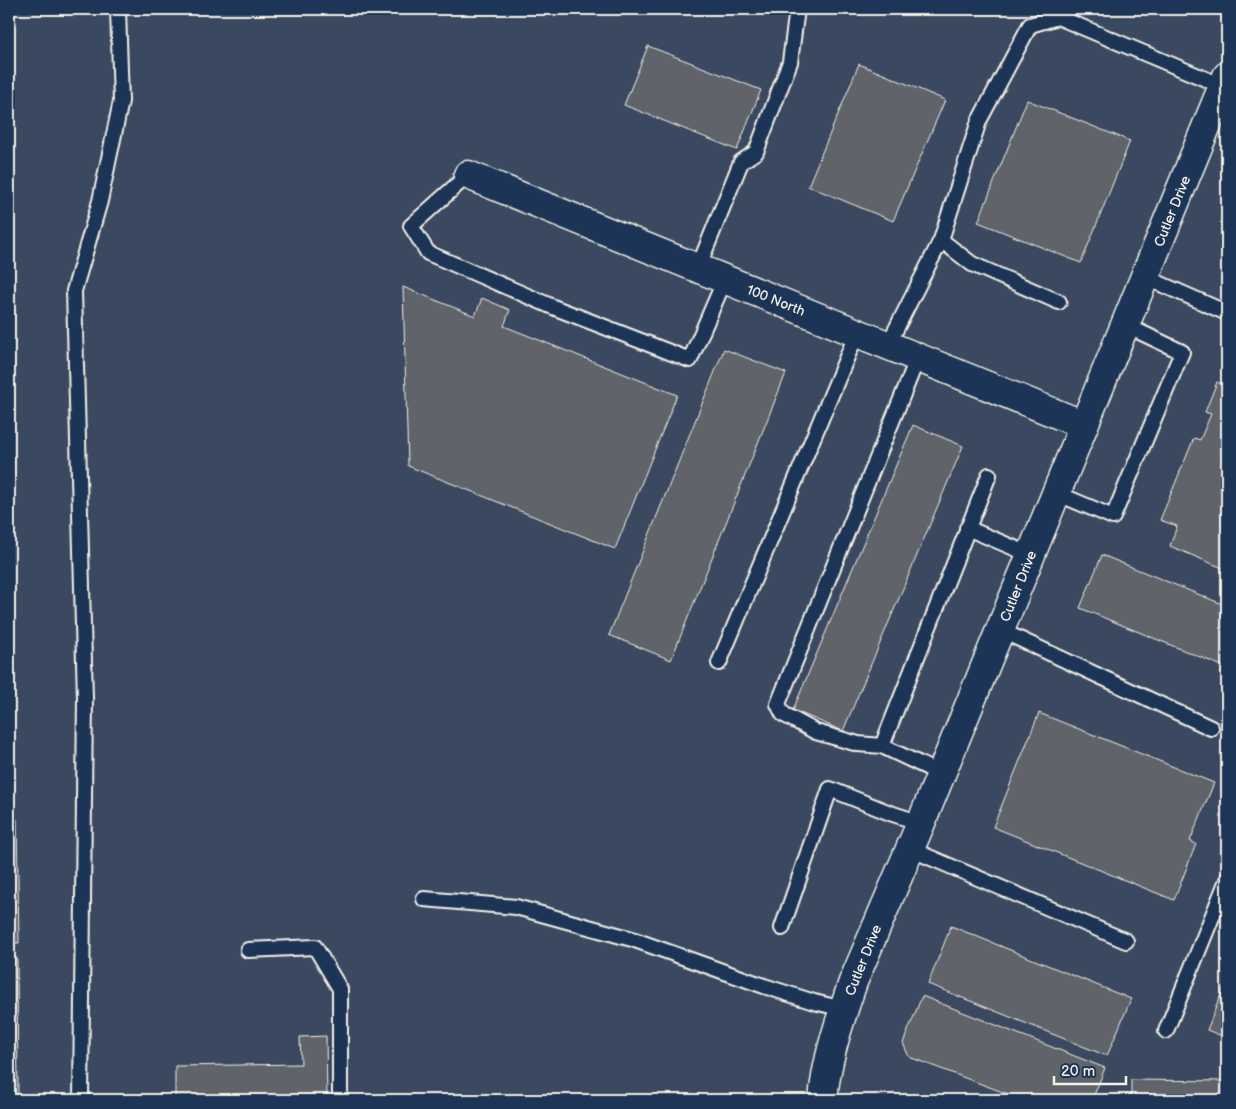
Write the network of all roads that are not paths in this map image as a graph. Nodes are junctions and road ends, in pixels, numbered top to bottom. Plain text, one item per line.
1 (118, 9) edge
2 (797, 9) edge
3 (1226, 83) edge
4 (468, 175) joint
5 (941, 240) junction
6 (698, 268) junction
7 (1144, 277) junction
8 (725, 279) junction
9 (1059, 302) dead end
10 (1227, 314) edge
11 (1125, 325) junction
12 (857, 333) junction
13 (888, 345) junction
14 (918, 357) junction
15 (1084, 425) junction
16 (989, 475) dead end
17 (1056, 493) junction
18 (967, 528) junction
19 (1031, 555) junction
20 (1000, 630) junction
21 (719, 663) dead end
22 (1211, 728) dead end
23 (882, 746) junction
24 (941, 774) junction
25 (921, 823) junction
26 (910, 849) junction
27 (1227, 880) edge
28 (424, 899) dead end
29 (782, 928) dead end
30 (1126, 941) dead end
31 (248, 950) dead end
32 (844, 1009) junction
33 (1166, 1031) dead end
34 (81, 1100) edge
35 (340, 1100) edge
36 (823, 1100) edge

1 - 34 lane
2 - 6 lane
3 - 5 lane
3 - 7 street, Cutler Drive
4 - 6 street, 100 North
4 - 8 lane
5 - 9 lane
5 - 13 lane
6 - 8 street, 100 North
7 - 10 lane
7 - 11 street, Cutler Drive
8 - 12 street, 100 North
11 - 15 street, Cutler Drive
11 - 17 lane
12 - 13 street, 100 North
12 - 21 lane
13 - 14 street, 100 North
14 - 15 street, 100 North
14 - 23 lane
15 - 17 street, Cutler Drive
16 - 18 lane
17 - 19 street, Cutler Drive
18 - 19 lane
18 - 23 lane
19 - 20 street, Cutler Drive
20 - 22 lane
20 - 24 street, Cutler Drive
23 - 24 lane
24 - 25 street, Cutler Drive
25 - 26 street, Cutler Drive
25 - 29 lane
26 - 30 lane
26 - 32 street, Cutler Drive
27 - 33 lane
28 - 32 lane
31 - 35 lane
32 - 36 street, Cutler Drive

